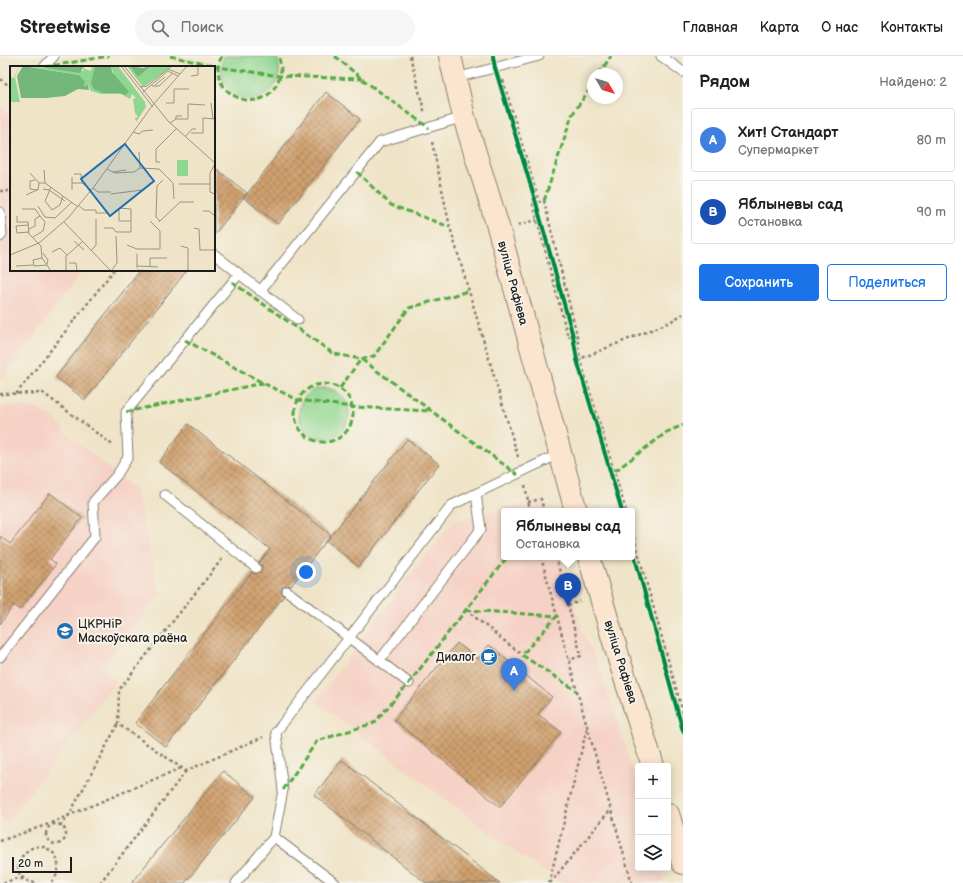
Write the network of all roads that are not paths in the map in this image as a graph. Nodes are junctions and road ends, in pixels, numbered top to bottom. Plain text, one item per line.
1 (54, 56) edge
2 (450, 56) edge
3 (539, 56) edge
4 (661, 56) edge
5 (45, 66) edge
6 (683, 72) edge
7 (456, 78) junction
8 (464, 117) junction
9 (0, 212) edge
10 (0, 237) edge
11 (215, 255) edge
12 (239, 274) junction
13 (260, 291) junction
14 (298, 320) dead end
15 (559, 454) junction
16 (476, 494) junction
17 (165, 495) dead end
18 (575, 508) edge
19 (590, 560) edge
20 (256, 568) dead end
21 (287, 591) dead end
22 (349, 638) junction
23 (0, 657) edge
24 (379, 660) junction
25 (409, 683) dead end
26 (652, 763) edge
27 (671, 824) edge
28 (274, 836) junction
29 (683, 863) edge
30 (236, 883) edge
31 (335, 883) edge

1 - 5 lane
2 - 7 main road, вуліца Рафіева
3 - 7 lane
4 - 6 lane
7 - 8 main road, вуліца Рафіева
8 - 13 lane
8 - 15 main road, вуліца Рафіева
9 - 10 lane
11 - 12 lane
12 - 13 lane
12 - 23 lane
13 - 14 lane
15 - 16 lane
15 - 18 main road, вуліца Рафіева
16 - 22 lane
16 - 24 lane
17 - 20 lane
19 - 26 main road, вуліца Рафіева
21 - 22 lane
22 - 24 lane
22 - 28 lane
24 - 25 lane
27 - 29 main road
28 - 30 lane
28 - 31 lane

